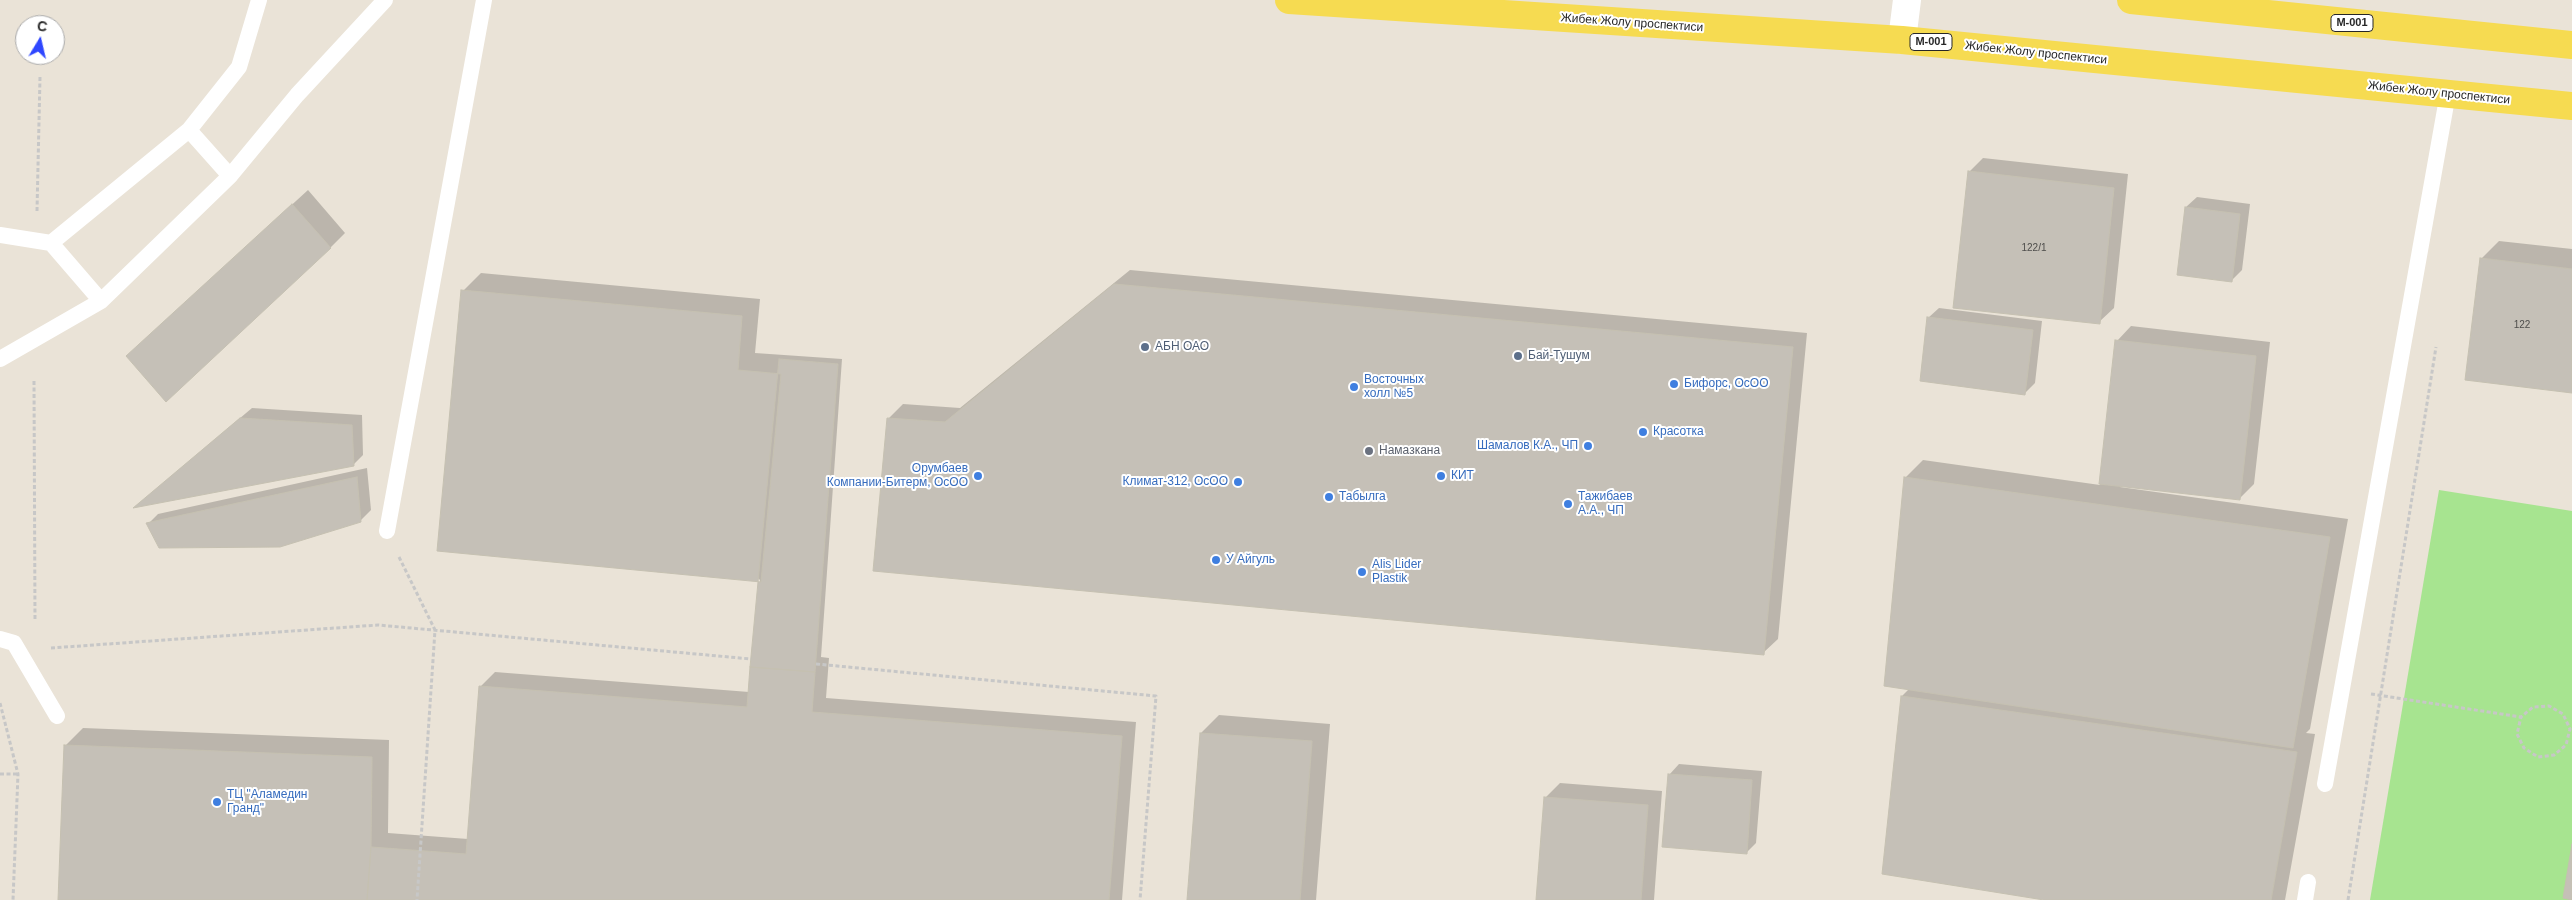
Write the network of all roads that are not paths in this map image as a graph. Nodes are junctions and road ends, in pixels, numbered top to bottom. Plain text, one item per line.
1 (259, 0) edge
2 (386, 0) edge
3 (484, 0) edge
4 (1289, 0) edge
5 (1906, 0) edge
6 (2131, 0) edge
7 (1902, 40) junction
8 (2572, 45) edge
9 (2448, 93) junction
10 (2572, 106) edge
11 (189, 130) junction
12 (230, 176) junction
13 (0, 235) edge
14 (44, 243) junction
15 (101, 301) junction
16 (0, 359) edge
17 (387, 531) road end
18 (0, 638) edge
19 (56, 716) dead end
20 (2325, 784) dead end
21 (2308, 882) dead end
22 (2304, 900) edge

1 - 11 lane
2 - 12 lane
3 - 17 lane
4 - 7 main road, Жибек Жолу проспектиси / М-001
5 - 7 street
6 - 8 main road, М-001
7 - 9 main road, Жибек Жолу проспектиси / М-001
9 - 10 main road, Жибек Жолу проспектиси / М-001
9 - 20 lane
11 - 12 lane
11 - 14 lane
12 - 15 lane
13 - 14 lane
14 - 15 lane
15 - 16 lane
18 - 19 lane
21 - 22 lane

